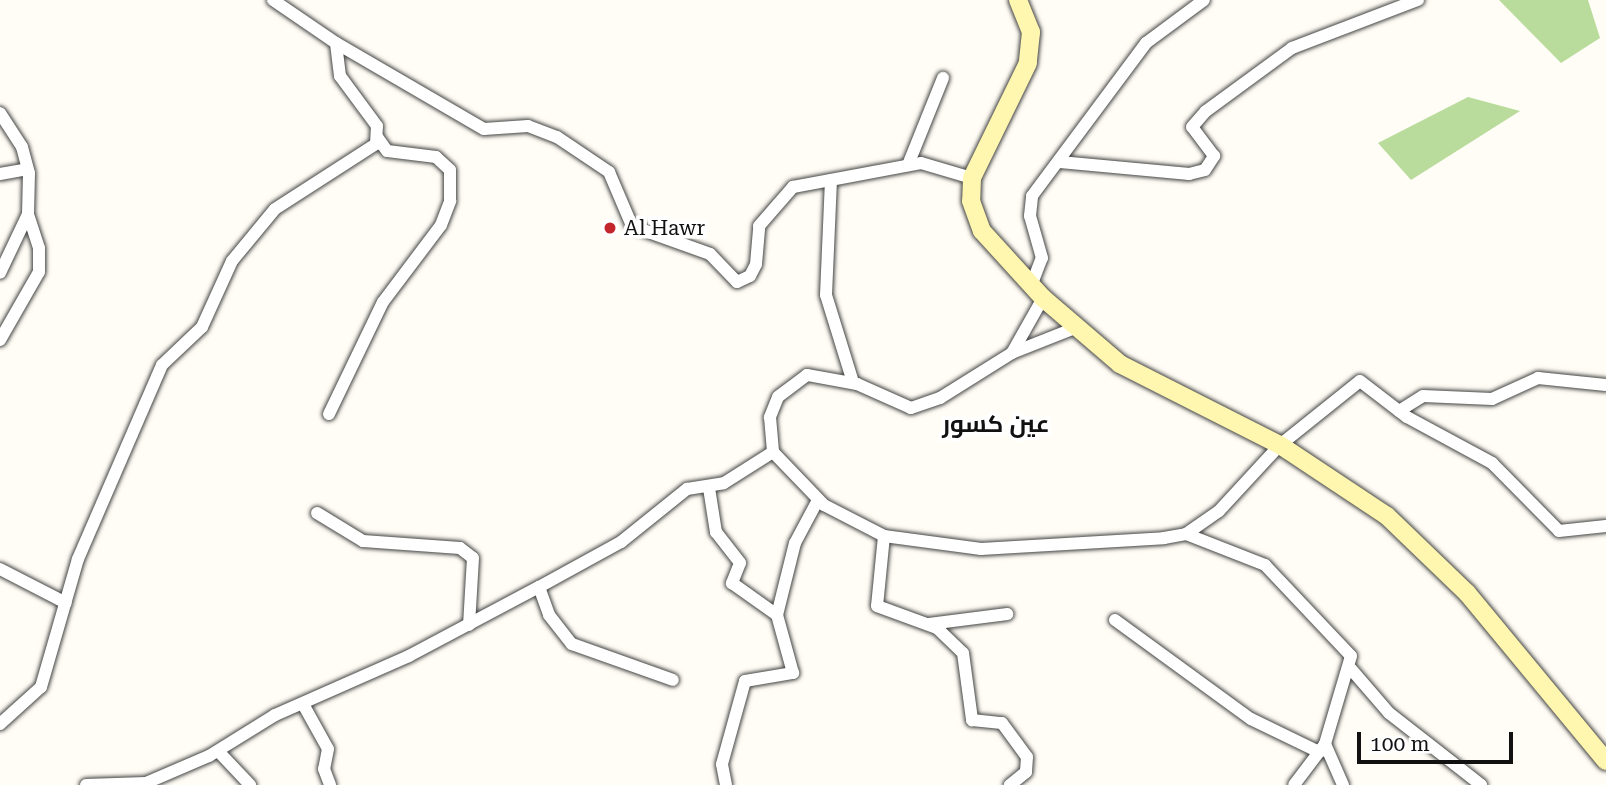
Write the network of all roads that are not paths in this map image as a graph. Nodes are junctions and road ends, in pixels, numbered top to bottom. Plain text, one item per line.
1 (274, 0) edge
2 (1018, 0) edge
3 (1204, 0) edge
4 (1418, 0) edge
5 (336, 43) junction
6 (943, 78) dead end
7 (0, 113) edge
8 (378, 138) junction
9 (1060, 162) junction
10 (908, 165) junction
11 (29, 169) junction
12 (0, 174) edge
13 (972, 178) junction
14 (831, 180) junction
15 (28, 214) junction
16 (0, 273) edge
17 (1037, 292) junction
18 (1075, 328) junction
19 (0, 340) edge
20 (1012, 353) junction
21 (853, 382) junction
22 (1606, 385) edge
23 (1399, 411) junction
24 (329, 414) dead end
25 (1280, 445) junction
26 (773, 452) junction
27 (709, 488) junction
28 (818, 500) junction
29 (317, 513) dead end
30 (1606, 526) edge
31 (1186, 534) junction
32 (884, 536) junction
33 (0, 569) edge
34 (539, 587) junction
35 (66, 603) junction
36 (1007, 614) dead end
37 (777, 615) junction
38 (1115, 620) dead end
39 (929, 624) junction
40 (469, 625) junction
41 (1351, 668) junction
42 (673, 680) dead end
43 (303, 704) junction
44 (0, 724) edge
45 (1322, 748) junction
46 (218, 751) junction
47 (1606, 761) edge
48 (86, 785) edge
49 (250, 785) edge
50 (330, 785) edge
51 (726, 785) edge
52 (1010, 785) edge
53 (1294, 785) edge
54 (1343, 785) edge
55 (1481, 785) edge

1 - 5 street
2 - 13 main road
3 - 9 street
4 - 9 street
5 - 8 street
5 - 14 street
6 - 10 street
7 - 11 street
8 - 24 street
8 - 35 street
9 - 17 street
10 - 13 street
10 - 14 street
11 - 12 street
11 - 15 street
13 - 17 main road
14 - 21 street
15 - 16 street
15 - 19 street
17 - 18 main road
17 - 20 street
18 - 20 street
18 - 25 main road
20 - 21 street
21 - 26 street
22 - 23 street
23 - 25 street
23 - 30 street
25 - 31 street
25 - 47 main road
26 - 27 street
26 - 28 street
27 - 34 street
27 - 37 street
28 - 32 street
28 - 37 street
29 - 40 street
31 - 32 street
31 - 41 street
32 - 39 street
33 - 35 street
34 - 40 street
34 - 42 street
35 - 44 street
36 - 39 street
37 - 51 street
38 - 45 street
39 - 52 street
40 - 43 street
41 - 45 street
41 - 55 street
43 - 46 street
43 - 50 street
45 - 53 street
45 - 54 street
46 - 48 street
46 - 49 street

